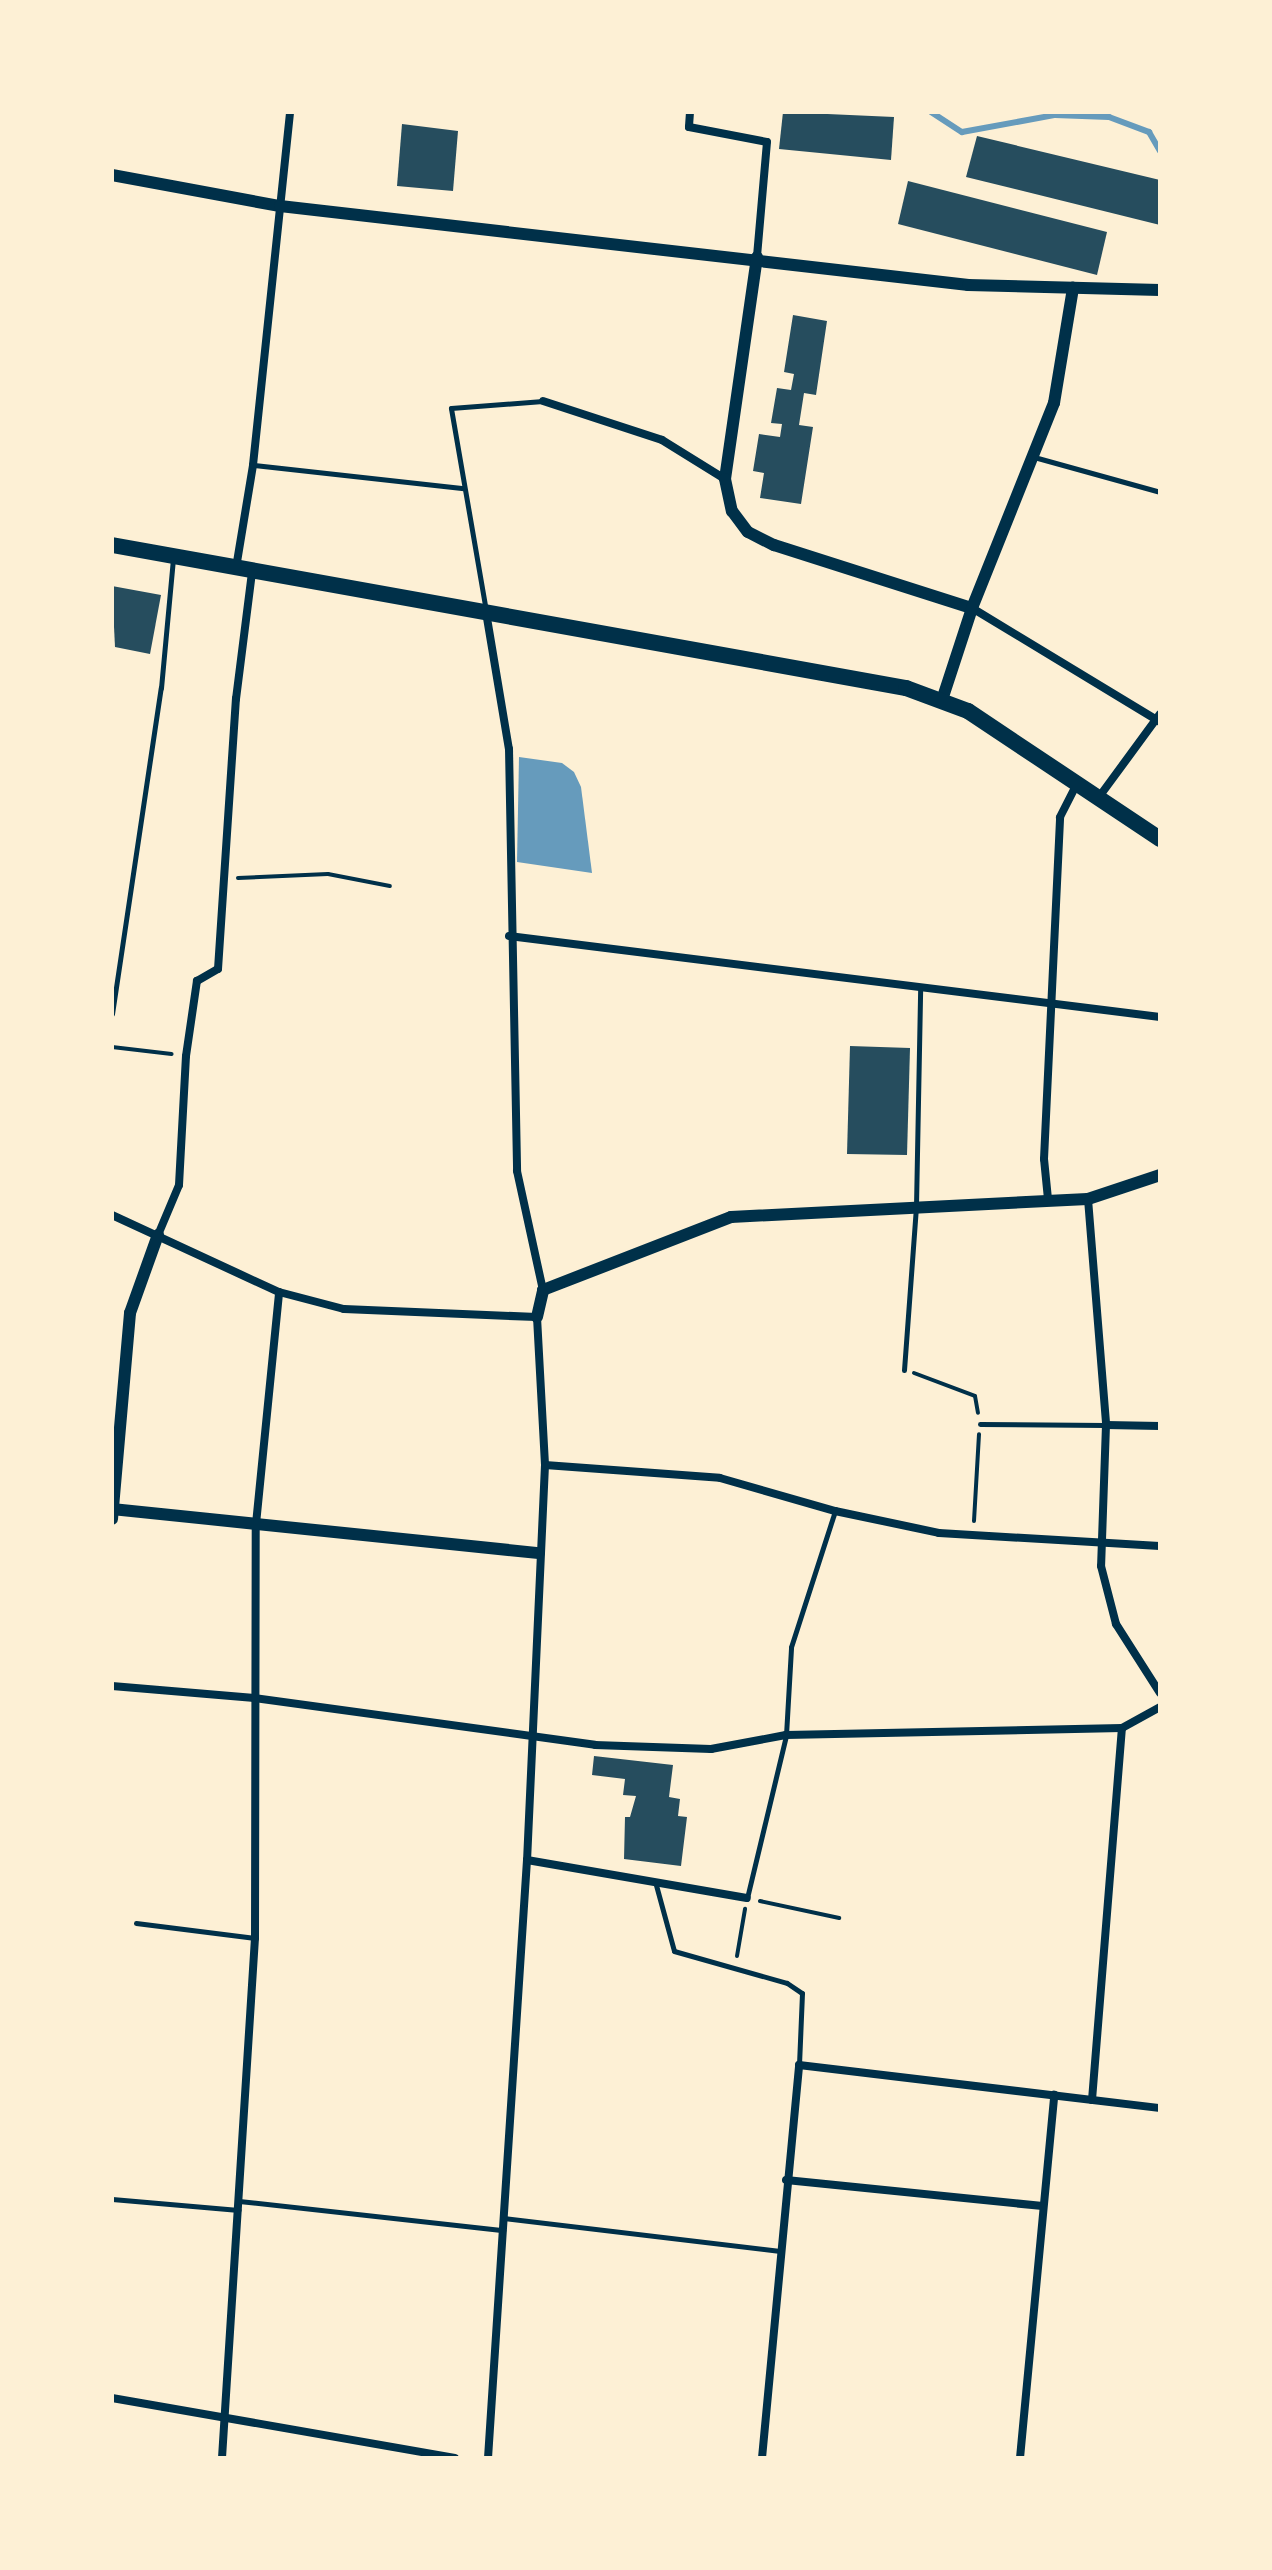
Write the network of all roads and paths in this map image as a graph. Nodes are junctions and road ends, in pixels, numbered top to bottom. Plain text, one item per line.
1 (290, 112) edge
2 (690, 112) edge
3 (112, 175) edge
4 (280, 206) junction
5 (757, 257) junction
6 (1073, 288) junction
7 (1160, 290) edge
8 (543, 401) joint
9 (1032, 456) junction
10 (253, 465) junction
11 (725, 479) junction
12 (464, 488) junction
13 (1160, 492) edge
14 (112, 545) edge
15 (173, 558) junction
16 (244, 571) junction
17 (972, 608) junction
18 (486, 612) junction
19 (942, 700) junction
20 (1158, 718) edge
21 (1078, 783) junction
22 (1099, 797) junction
23 (1160, 839) edge
24 (222, 878) junction
25 (390, 886) dead end
26 (509, 936) junction
27 (920, 989) junction
28 (1052, 1003) junction
29 (112, 1014) edge
30 (1160, 1017) edge
31 (112, 1047) edge
32 (186, 1056) junction
33 (1160, 1175) edge
34 (1048, 1199) junction
35 (1088, 1199) junction
36 (916, 1206) junction
37 (112, 1215) edge
38 (158, 1235) junction
39 (543, 1290) junction
40 (279, 1292) junction
41 (537, 1317) junction
42 (904, 1370) joint
43 (980, 1424) junction
44 (1106, 1425) junction
45 (1160, 1426) edge
46 (545, 1465) junction
47 (112, 1510) edge
48 (835, 1511) junction
49 (112, 1519) edge
50 (256, 1524) junction
51 (973, 1535) junction
52 (1103, 1546) junction
53 (1160, 1546) edge
54 (539, 1553) junction
55 (112, 1686) edge
56 (1160, 1693) edge
57 (254, 1698) junction
58 (1160, 1707) edge
59 (1122, 1728) junction
60 (534, 1734) junction
61 (786, 1735) junction
62 (527, 1860) junction
63 (656, 1885) junction
64 (747, 1898) junction
65 (839, 1918) dead end
66 (136, 1923) dead end
67 (255, 1938) junction
68 (735, 1968) junction
69 (799, 2065) junction
70 (1054, 2095) junction
71 (1092, 2100) junction
72 (1160, 2108) edge
73 (786, 2180) junction
74 (112, 2199) edge
75 (239, 2205) junction
76 (1043, 2206) junction
77 (504, 2218) junction
78 (503, 2230) junction
79 (780, 2251) junction
80 (112, 2398) edge
81 (226, 2419) junction
82 (222, 2458) edge
83 (455, 2458) edge
84 (488, 2458) edge
85 (762, 2458) edge
86 (1020, 2458) edge

1 - 4 street
2 - 5 street
3 - 4 street
4 - 5 street
4 - 10 street
5 - 6 street
5 - 11 street
6 - 7 street
6 - 9 street
8 - 11 street
8 - 12 lane
9 - 13 lane
9 - 17 street
10 - 12 lane
10 - 16 street
11 - 17 street
12 - 18 lane
14 - 15 highway
15 - 16 highway
15 - 29 lane
16 - 18 highway
16 - 24 street
17 - 19 street
17 - 20 street
18 - 19 highway
18 - 26 street
19 - 21 highway
20 - 22 street
21 - 22 highway
21 - 28 street
22 - 23 highway
24 - 25 path
24 - 32 street
26 - 27 street
26 - 39 street
27 - 28 street
27 - 36 lane
28 - 30 street
28 - 34 street
31 - 32 path
32 - 38 street
33 - 35 street
34 - 35 street
34 - 36 street
35 - 44 street
36 - 39 street
36 - 42 lane
37 - 38 street
38 - 40 street
38 - 47 street
39 - 41 street
40 - 41 street
40 - 50 street
41 - 46 street
42 - 43 path
43 - 44 lane
43 - 51 path
44 - 45 street
44 - 52 street
46 - 48 street
46 - 54 street
47 - 49 street
47 - 50 street
48 - 51 street
48 - 61 lane
50 - 54 street
50 - 57 street
51 - 52 street
52 - 53 street
52 - 56 street
54 - 60 street
55 - 57 street
57 - 60 street
57 - 67 street
58 - 59 street
59 - 61 street
59 - 71 street
60 - 61 street
60 - 62 street
61 - 64 lane
62 - 63 street
62 - 77 street
63 - 64 street
63 - 68 lane
64 - 65 path
64 - 68 path
66 - 67 lane
67 - 75 street
68 - 69 lane
69 - 70 street
69 - 73 street
70 - 71 street
70 - 76 street
71 - 72 street
73 - 76 street
73 - 79 street
74 - 75 lane
75 - 78 lane
75 - 81 street
76 - 86 street
77 - 78 street
77 - 79 lane
78 - 84 street
79 - 85 street
80 - 81 street
81 - 82 street
81 - 83 street

